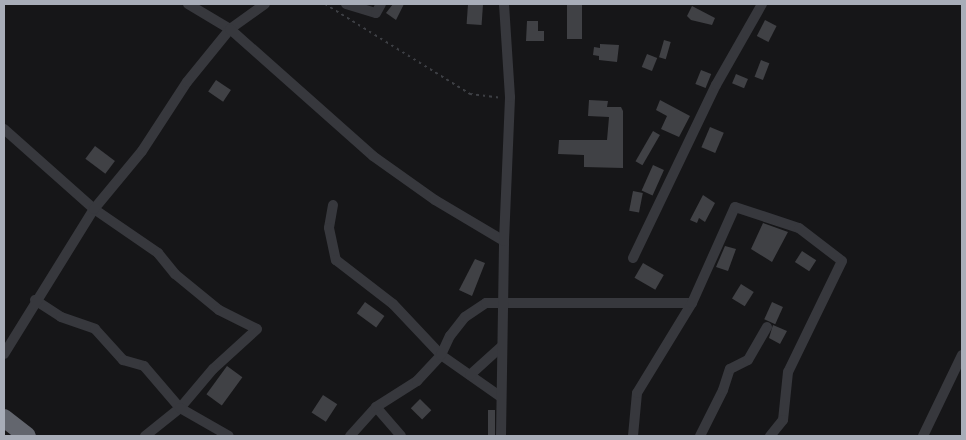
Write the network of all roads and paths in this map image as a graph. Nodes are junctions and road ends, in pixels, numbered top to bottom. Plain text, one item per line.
1 (265, 4) edge
2 (325, 4) edge
3 (346, 4) edge
4 (381, 4) edge
5 (504, 4) edge
6 (762, 4) edge
7 (193, 5) edge
8 (230, 29) junction
9 (510, 97) junction
10 (4, 129) edge
11 (333, 205) dead end
12 (94, 209) junction
13 (504, 241) junction
14 (633, 258) dead end
15 (35, 300) junction
16 (503, 303) junction
17 (692, 303) junction
18 (767, 327) dead end
19 (502, 346) junction
20 (4, 354) edge
21 (441, 355) junction
22 (962, 355) edge
23 (470, 375) junction
24 (501, 397) junction
25 (376, 407) junction
26 (180, 408) junction
27 (4, 418) edge
28 (27, 436) edge
29 (145, 436) edge
30 (229, 436) edge
31 (350, 436) edge
32 (401, 436) edge
33 (501, 436) edge
34 (633, 436) edge
35 (700, 436) edge
36 (770, 436) edge
37 (923, 436) edge

1 - 8 street
2 - 9 path
3 - 4 street
5 - 9 street
6 - 14 street
7 - 8 street
8 - 12 street
8 - 13 street
9 - 13 street
10 - 12 street
11 - 21 street
12 - 15 street
12 - 26 street
13 - 16 street
15 - 20 street
15 - 26 street
16 - 17 street
16 - 19 street
16 - 21 street
17 - 34 street
17 - 36 street
18 - 35 street
19 - 23 street
19 - 24 street
21 - 23 street
21 - 25 street
22 - 37 street
23 - 24 street
24 - 33 street
25 - 31 street
25 - 32 street
26 - 29 street
26 - 30 street
27 - 28 highway

